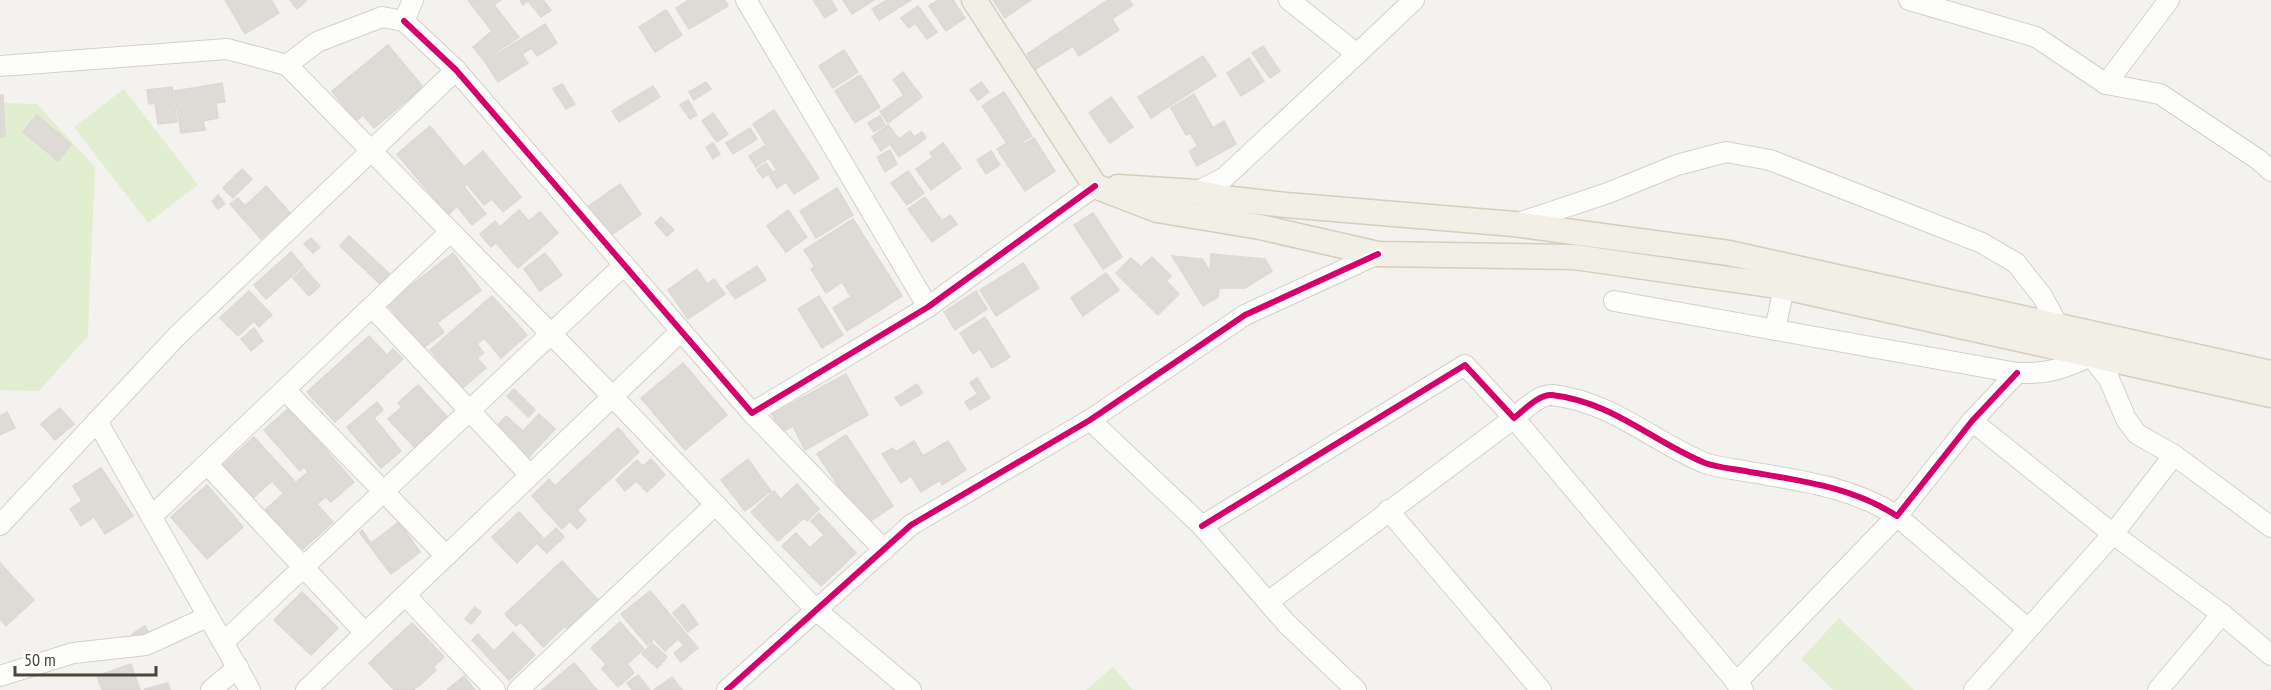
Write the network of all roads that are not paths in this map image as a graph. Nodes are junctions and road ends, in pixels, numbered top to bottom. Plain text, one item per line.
1 (413, 0) edge
2 (746, 0) edge
3 (974, 0) edge
4 (1289, 0) edge
5 (1414, 0) edge
6 (1910, 0) edge
7 (2169, 0) edge
8 (404, 21) junction
9 (1357, 54) junction
10 (287, 65) junction
11 (0, 66) edge
12 (456, 70) junction
13 (2106, 84) junction
14 (370, 152) junction
15 (2271, 171) edge
16 (1095, 186) junction
17 (1196, 192) junction
18 (1514, 224) junction
19 (450, 232) junction
20 (1378, 254) junction
21 (624, 265) junction
22 (1784, 286) junction
23 (1614, 301) dead end
24 (372, 307) junction
25 (928, 307) junction
26 (2059, 327) junction
27 (1775, 330) junction
28 (681, 331) junction
29 (549, 334) junction
30 (2091, 356) junction
31 (2017, 373) junction
32 (2271, 373) edge
33 (285, 390) junction
34 (2271, 395) edge
35 (613, 397) junction
36 (469, 410) junction
37 (752, 413) junction
38 (1514, 418) junction
39 (1090, 420) junction
40 (98, 421) junction
41 (1972, 422) junction
42 (2174, 455) junction
43 (207, 464) junction
44 (530, 476) junction
45 (383, 491) junction
46 (715, 505) junction
47 (1388, 510) junction
48 (1897, 516) junction
49 (152, 517) junction
50 (0, 525) edge
51 (1202, 526) junction
52 (2271, 527) edge
53 (2113, 534) junction
54 (884, 550) junction
55 (446, 556) junction
56 (303, 567) junction
57 (405, 595) junction
58 (1268, 602) junction
59 (816, 610) junction
60 (2222, 614) junction
61 (207, 617) junction
62 (2027, 628) junction
63 (365, 633) junction
64 (224, 642) junction
65 (2271, 655) edge
66 (238, 667) junction
67 (0, 676) edge
68 (1740, 687) edge
69 (211, 690) edge
70 (250, 690) edge
71 (306, 690) edge
72 (495, 690) edge
73 (518, 690) edge
74 (727, 690) edge
75 (911, 690) edge
76 (1356, 690) edge
77 (1541, 690) edge
78 (1974, 690) edge
79 (2158, 690) edge

1 - 8 street
2 - 25 street
3 - 16 main road
4 - 9 street
5 - 9 street
6 - 13 street
7 - 13 street
8 - 10 street
8 - 12 street
9 - 17 street
10 - 11 street
10 - 14 street
12 - 14 street
12 - 21 street
13 - 15 street
14 - 19 street
14 - 40 street
16 - 17 main road
16 - 20 main road
16 - 25 street
17 - 18 main road
18 - 26 main road
18 - 26 street
19 - 24 street
19 - 29 street
20 - 22 main road
20 - 39 street
21 - 28 street
21 - 29 street
22 - 27 street
22 - 30 main road
23 - 27 street
24 - 33 street
24 - 36 street
25 - 37 street
26 - 32 main road
27 - 31 street
28 - 35 street
28 - 37 street
29 - 35 street
29 - 36 street
30 - 31 street
30 - 34 main road
30 - 42 street
31 - 41 street
33 - 43 street
33 - 45 street
35 - 44 street
35 - 46 street
36 - 44 street
36 - 45 street
37 - 54 street
38 - 47 street
38 - 48 street
38 - 51 street
38 - 68 street
39 - 51 street
39 - 54 street
40 - 49 street
40 - 50 street
41 - 48 street
41 - 53 street
42 - 52 street
42 - 53 street
43 - 49 street
43 - 56 street
44 - 55 street
45 - 55 street
45 - 56 street
46 - 59 street
46 - 73 street
47 - 58 street
47 - 77 street
48 - 62 street
48 - 68 street
49 - 61 street
51 - 58 street
53 - 60 street
53 - 62 street
54 - 59 street
55 - 57 street
56 - 63 street
56 - 64 street
57 - 63 street
57 - 72 street
58 - 76 street
59 - 74 street
59 - 75 street
60 - 65 street
60 - 79 street
61 - 64 street
61 - 67 street
62 - 78 street
63 - 71 street
64 - 66 street
66 - 69 street
66 - 70 street

